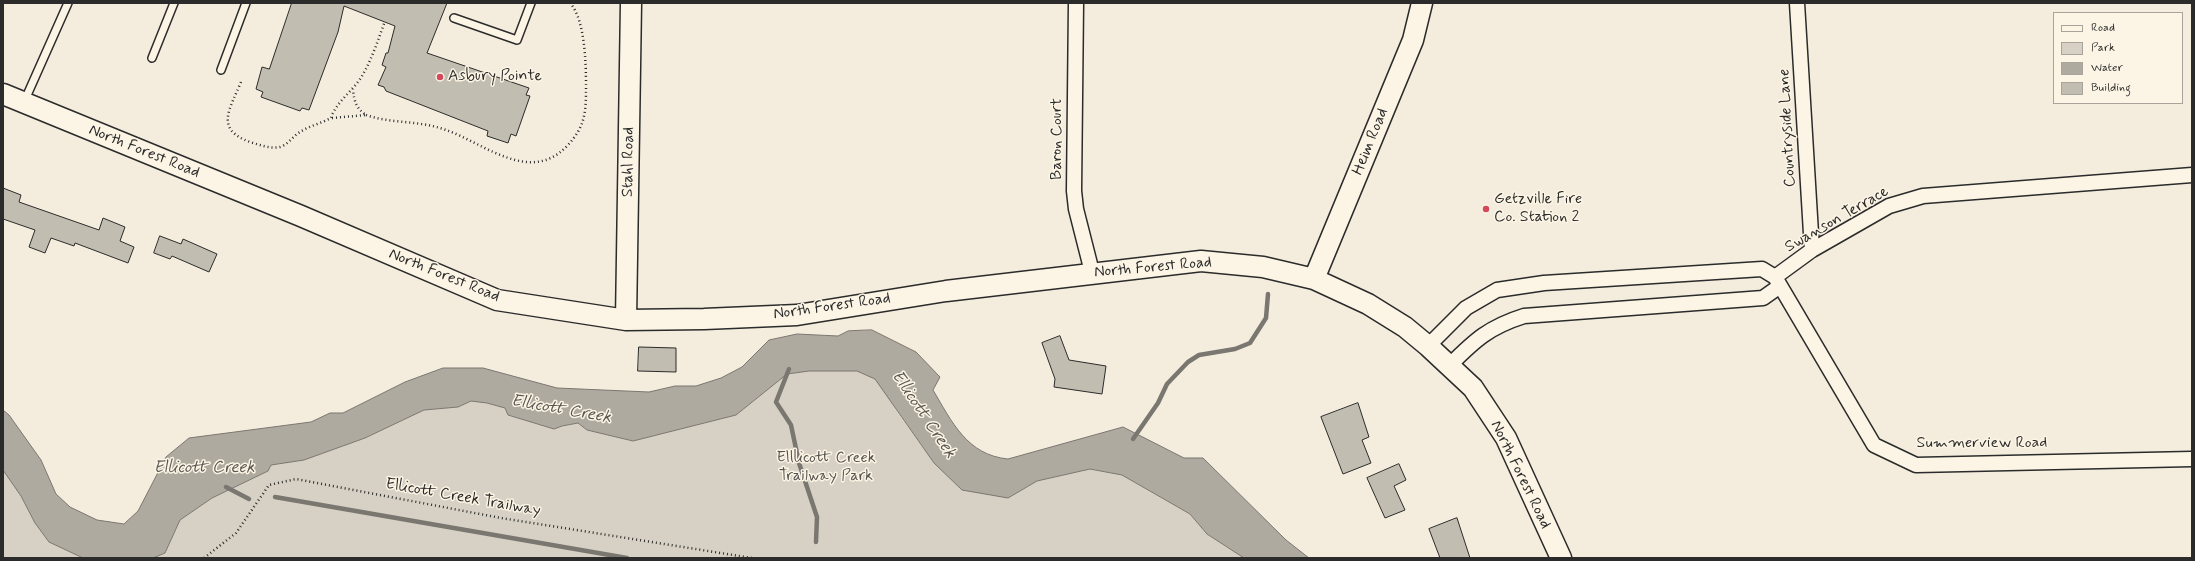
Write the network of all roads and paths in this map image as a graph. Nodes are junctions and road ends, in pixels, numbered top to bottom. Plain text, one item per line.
1 (68, 3) edge
2 (174, 3) edge
3 (246, 3) edge
4 (530, 3) edge
5 (570, 3) edge
6 (632, 3) edge
7 (1076, 3) edge
8 (1422, 3) edge
9 (1797, 3) edge
10 (454, 18) dead end
11 (385, 22) dead end
12 (152, 58) dead end
13 (221, 70) dead end
14 (241, 82) dead end
15 (353, 89) junction
16 (3, 94) edge
17 (24, 103) junction
18 (366, 116) junction
19 (331, 118) junction
20 (2192, 175) edge
21 (1812, 250) junction
22 (1092, 272) junction
23 (1314, 279) junction
24 (1777, 282) junction
25 (626, 320) junction
26 (1428, 346) junction
27 (1450, 365) junction
28 (2192, 459) edge
29 (204, 558) edge
30 (752, 558) edge
31 (1561, 558) edge

1 - 17 lane
2 - 12 lane
3 - 13 lane
4 - 10 lane
5 - 18 path
6 - 25 street, Stahl Road
7 - 22 street, Baron Court
8 - 23 street, Heim Road
9 - 21 street, Countryside Lane
11 - 15 path
14 - 19 path
15 - 18 path
15 - 19 path
16 - 17 street, North Forest Road
17 - 25 street, North Forest Road
18 - 19 path
20 - 21 street, Swanson Terrace
21 - 24 street, Swanson Terrace
22 - 23 street, North Forest Road
22 - 25 street, North Forest Road
23 - 26 street, North Forest Road
24 - 26 street
24 - 27 street, Swanson Terrace
24 - 28 street, Summerview Road
26 - 27 street, North Forest Road
27 - 31 street, North Forest Road
29 - 30 path, Ellicott Creek Trailway

